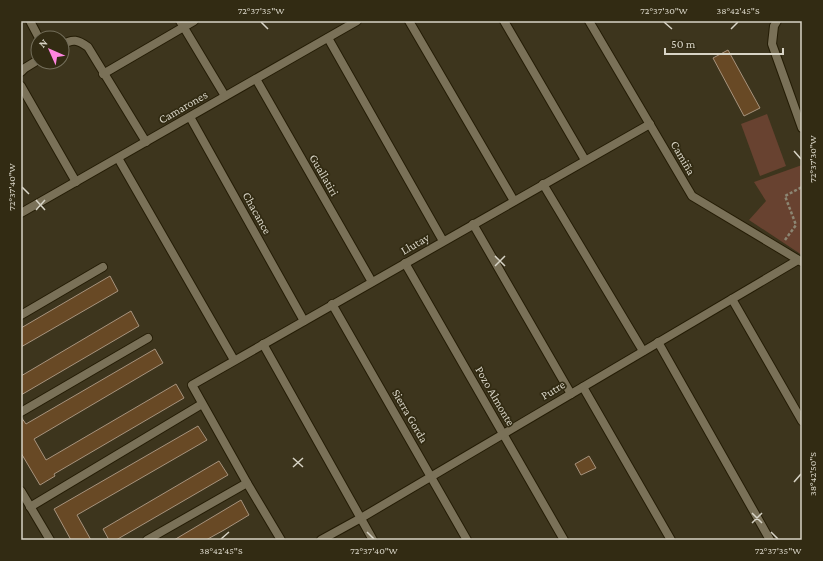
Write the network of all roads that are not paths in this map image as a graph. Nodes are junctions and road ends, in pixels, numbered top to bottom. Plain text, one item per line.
1 (30, 21) edge
2 (194, 21) edge
3 (357, 21) edge
4 (409, 21) edge
5 (504, 21) edge
6 (589, 21) edge
7 (777, 21) edge
8 (182, 24) edge
9 (35, 30) edge
10 (328, 38) junction
11 (70, 41) edge
12 (30, 65) edge
13 (21, 72) edge
14 (104, 74) junction
15 (256, 79) junction
16 (21, 86) edge
17 (225, 96) junction
18 (190, 117) junction
19 (650, 124) junction
20 (802, 128) edge
21 (146, 142) junction
22 (118, 158) junction
23 (585, 160) junction
24 (76, 182) junction
25 (543, 184) junction
26 (514, 201) junction
27 (21, 213) edge
28 (473, 224) junction
29 (443, 242) junction
30 (800, 261) edge
31 (405, 263) junction
32 (103, 267) dead end
33 (372, 282) junction
34 (732, 299) junction
35 (332, 304) junction
36 (21, 315) edge
37 (304, 321) junction
38 (148, 338) dead end
39 (658, 342) junction
40 (263, 344) junction
41 (643, 351) junction
42 (234, 360) junction
43 (583, 387) junction
44 (571, 394) junction
45 (202, 404) junction
46 (21, 412) edge
47 (802, 421) edge
48 (503, 434) junction
49 (431, 476) junction
50 (247, 483) junction
51 (21, 491) edge
52 (30, 507) junction
53 (361, 518) junction
54 (50, 540) edge
55 (147, 540) edge
56 (281, 540) edge
57 (321, 540) edge
58 (373, 540) edge
59 (467, 540) edge
60 (564, 540) edge
61 (671, 540) edge
62 (770, 540) edge

1 - 9 street
2 - 8 street
3 - 10 street, Camarones
4 - 26 street
5 - 23 street
6 - 19 street, Camiña
7 - 20 street
8 - 14 street
8 - 17 street
10 - 15 street, Camarones
10 - 29 street
11 - 14 street
12 - 13 street
14 - 21 street
15 - 17 street, Camarones
15 - 33 street, Guallatiri
16 - 24 street
17 - 18 street, Camarones
18 - 21 street, Camarones
18 - 37 street, Chacance
19 - 23 street, Llutay
19 - 30 street, Camiña
21 - 22 street, Camarones
22 - 24 street, Camarones
22 - 42 street
23 - 25 street, Llutay
24 - 27 street, Camarones
25 - 26 street, Llutay
25 - 41 street
26 - 28 street, Llutay
28 - 29 street, Llutay
28 - 44 street
29 - 31 street, Llutay
30 - 34 street, Putre
31 - 33 street, Llutay
31 - 48 street, Pozo Almonte
32 - 36 street
33 - 35 street, Llutay
34 - 39 street, Putre
34 - 47 street
35 - 37 street, Llutay
35 - 49 street, Sierra Gorda
37 - 40 street, Llutay
38 - 46 street
39 - 41 street, Putre
39 - 62 street
40 - 42 street, Llutay
40 - 53 street
41 - 43 street, Putre
42 - 45 street, Llutay
43 - 44 street, Putre
43 - 61 street
44 - 48 street, Putre
45 - 50 street
45 - 52 street
48 - 49 street, Putre
48 - 60 street, Pozo Almonte
49 - 53 street, Putre
49 - 59 street, Sierra Gorda
50 - 55 street
50 - 56 street
51 - 52 street
52 - 54 street
53 - 57 street, Putre
53 - 58 street

